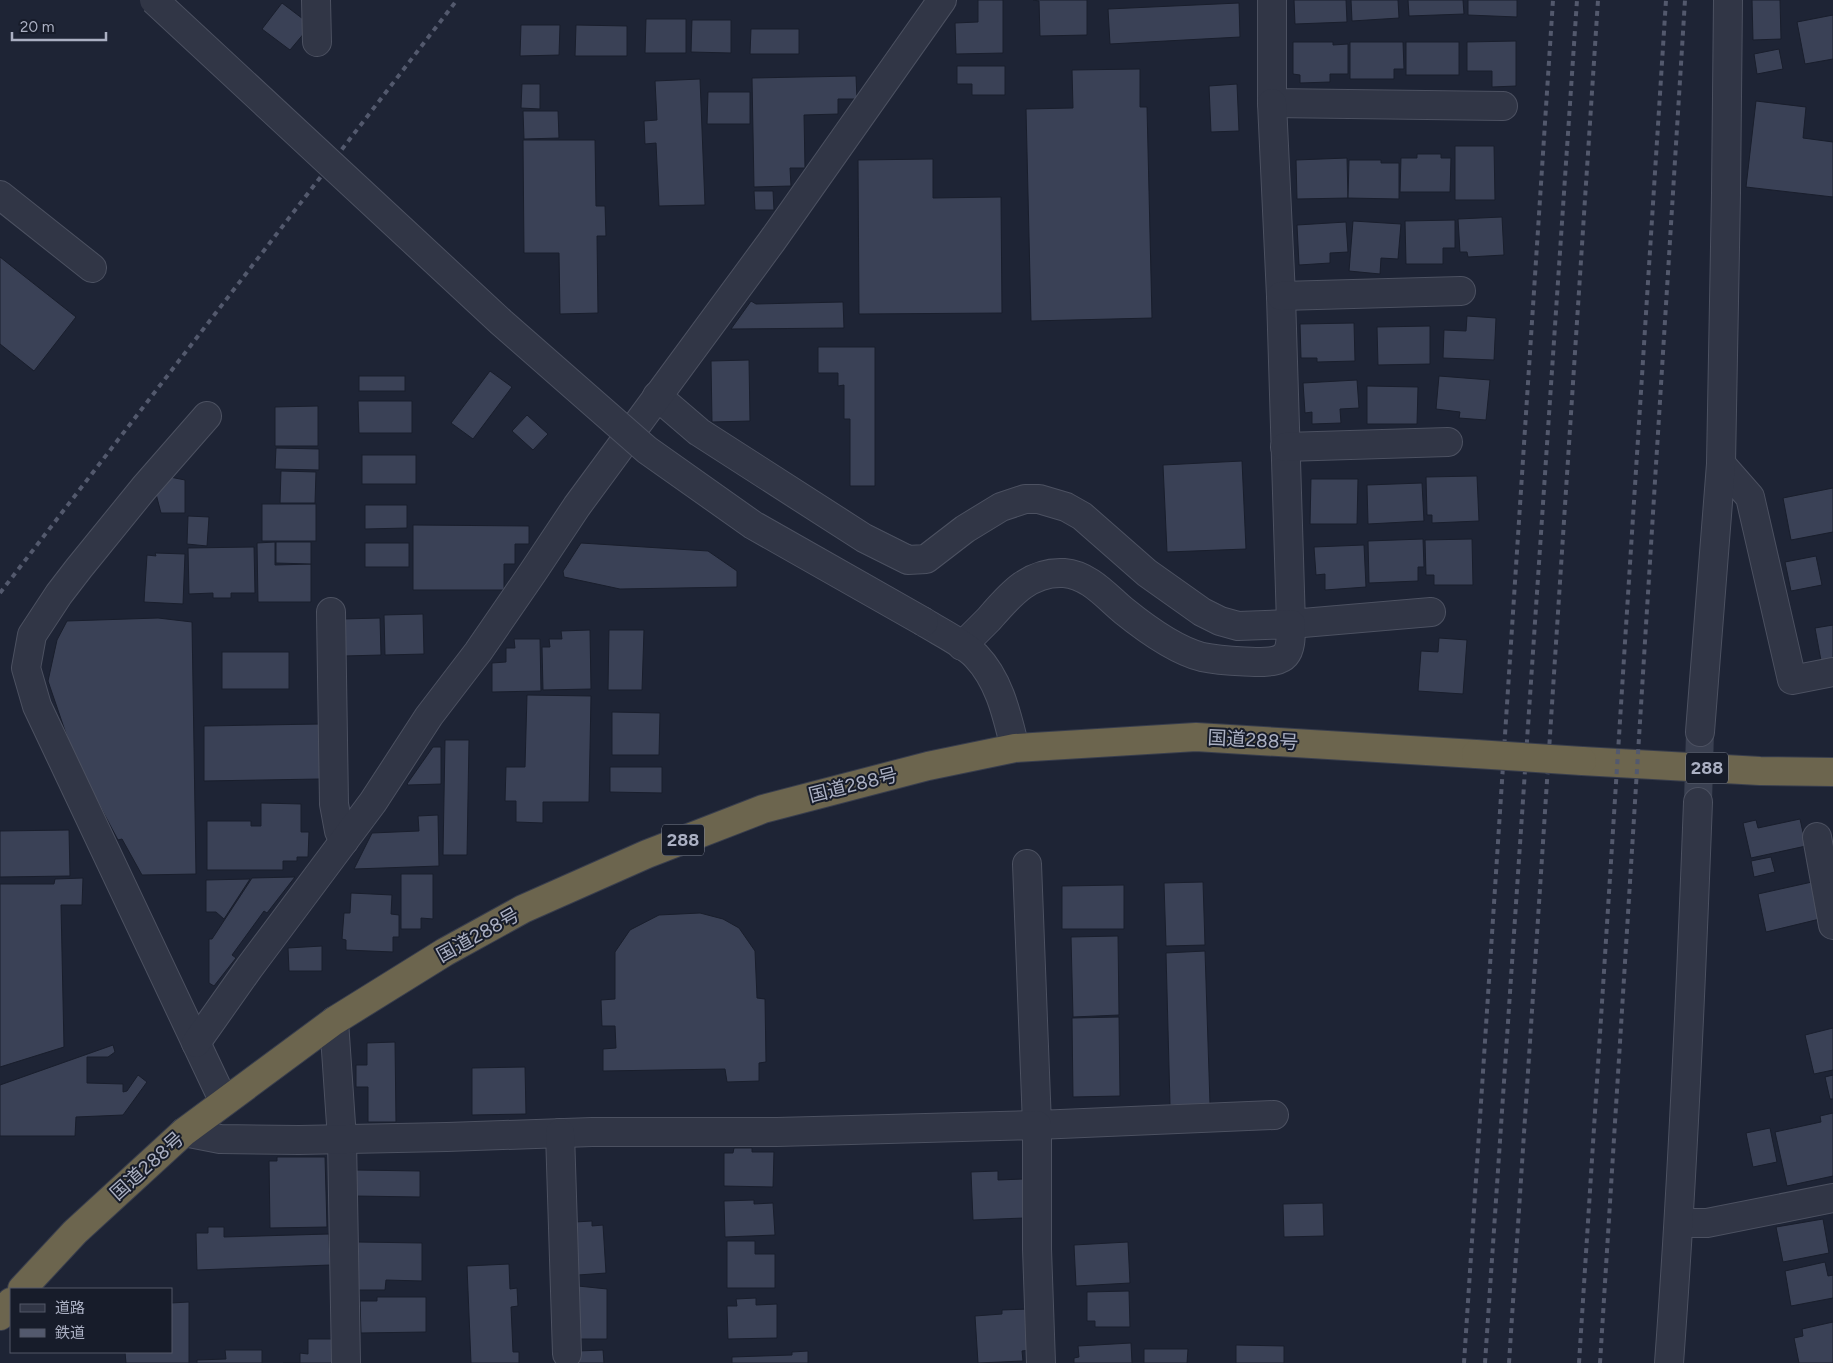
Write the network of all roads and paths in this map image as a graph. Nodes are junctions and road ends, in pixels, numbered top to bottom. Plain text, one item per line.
1 (154, 0) edge
2 (316, 0) edge
3 (942, 0) edge
4 (1272, 0) edge
5 (1728, 0) edge
6 (317, 42) dead end
7 (1272, 103) junction
8 (1503, 106) dead end
9 (0, 195) edge
10 (92, 268) dead end
11 (1461, 291) dead end
12 (1281, 296) junction
13 (657, 396) junction
14 (207, 416) dead end
15 (1448, 442) dead end
16 (1285, 447) junction
17 (1721, 464) junction
18 (331, 612) dead end
19 (1432, 612) dead end
20 (1291, 624) junction
21 (962, 646) junction
22 (1833, 672) edge
23 (1700, 732) tunnel mouth
24 (1015, 748) junction
25 (1833, 772) edge
26 (1698, 802) tunnel mouth
27 (1817, 837) dead end
28 (344, 841) junction
29 (1027, 864) dead end
30 (1833, 926) edge
31 (334, 1021) junction
32 (196, 1043) junction
33 (224, 1102) junction
34 (1274, 1115) dead end
35 (1036, 1125) junction
36 (184, 1132) junction
37 (560, 1133) junction
38 (342, 1139) junction
39 (1833, 1198) edge
40 (1679, 1223) junction
41 (23, 1288) edge
42 (10, 1303) edge
43 (0, 1316) edge
44 (567, 1354) dead end
45 (1675, 1361) edge
46 (346, 1363) edge
47 (1041, 1363) edge

1 - 21 street, bridge
2 - 6 street
3 - 13 street
4 - 7 street
5 - 17 street
7 - 8 street
7 - 12 street
9 - 10 street
11 - 12 street
12 - 16 street
13 - 20 street
13 - 28 street
14 - 32 street
15 - 16 street
16 - 20 street
17 - 22 street
17 - 23 street
18 - 28 street
19 - 20 street
20 - 21 street
21 - 24 street
24 - 25 highway, 国道288号 / 288, bridge
24 - 31 highway, 国道288号 / 288
26 - 40 street
27 - 30 street
28 - 32 street
29 - 35 street
31 - 33 highway, 国道288号 / 288
31 - 38 street
32 - 33 street
33 - 36 highway, 国道288号 / 288
34 - 35 street
35 - 37 street
35 - 47 street
36 - 38 street
36 - 41 highway, 国道288号 / 288
37 - 38 street
37 - 44 street
38 - 46 street
39 - 40 street
40 - 45 street
42 - 43 highway

